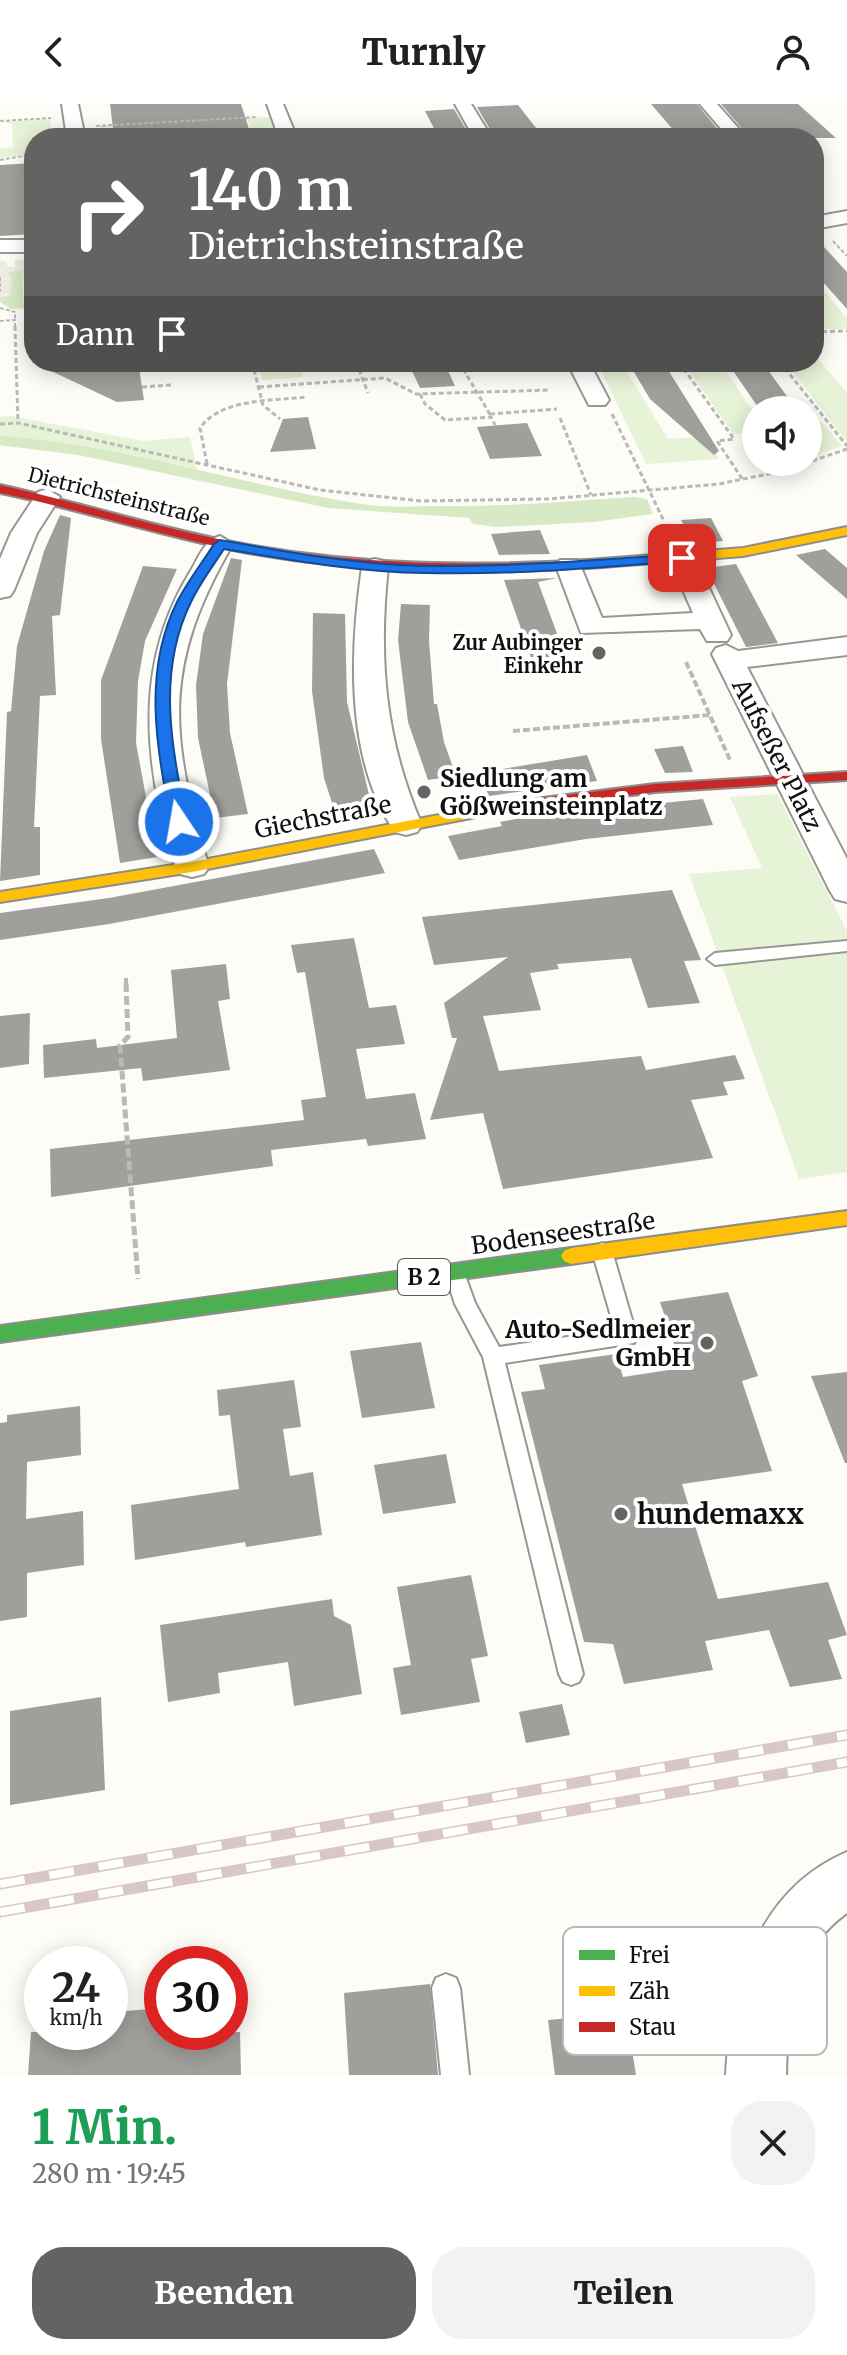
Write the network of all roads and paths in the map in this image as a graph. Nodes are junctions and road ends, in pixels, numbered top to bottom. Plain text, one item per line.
1 (463, 104) edge
2 (708, 104) edge
3 (271, 110) edge
4 (0, 121) edge
5 (73, 121) edge
6 (282, 128) edge
7 (477, 128) edge
8 (729, 128) edge
9 (24, 156) edge
10 (0, 160) edge
11 (847, 217) edge
12 (824, 221) edge
13 (0, 246) edge
14 (24, 246) edge
15 (0, 277) edge
16 (0, 292) edge
17 (0, 308) edge
18 (15, 320) junction
19 (0, 321) edge
20 (847, 331) edge
21 (824, 332) edge
22 (255, 372) edge
23 (360, 372) edge
24 (464, 372) edge
25 (584, 372) edge
26 (686, 372) edge
27 (788, 372) edge
28 (363, 380) junction
29 (171, 385) dead end
30 (142, 387) dead end
31 (259, 387) junction
32 (473, 390) junction
33 (549, 390) dead end
34 (368, 393) dead end
35 (420, 394) junction
36 (306, 397) dead end
37 (263, 402) junction
38 (605, 407) joint
39 (557, 409) dead end
40 (491, 416) junction
41 (560, 418) dead end
42 (280, 419) dead end
43 (18, 423) junction
44 (0, 424) edge
45 (495, 425) dead end
46 (847, 448) edge
47 (208, 465) junction
48 (743, 480) junction
49 (0, 489) edge
50 (649, 490) junction
51 (591, 495) junction
52 (47, 497) junction
53 (664, 521) dead end
54 (847, 531) edge
55 (220, 544) junction
56 (682, 558) junction
57 (569, 566) junction
58 (375, 567) junction
59 (0, 590) edge
60 (721, 643) junction
61 (847, 646) edge
62 (686, 662) dead end
63 (710, 715) junction
64 (513, 731) dead end
65 (847, 776) edge
66 (788, 778) junction
67 (740, 782) junction
68 (406, 825) junction
69 (192, 867) junction
70 (847, 891) edge
71 (0, 897) edge
72 (847, 946) edge
73 (715, 959) dead end
74 (126, 978) dead end
75 (847, 1218) edge
76 (602, 1251) junction
77 (138, 1272) dead end
78 (455, 1273) junction
79 (0, 1334) edge
80 (493, 1356) junction
81 (571, 1674) dead end
82 (847, 1880) edge
83 (793, 1927) edge
84 (446, 1988) dead end
85 (455, 2075) edge

1 - 7 street
2 - 8 street
3 - 5 path
3 - 6 street
4 - 5 path
9 - 10 path
11 - 12 street
13 - 14 street
15 - 16 path
17 - 18 path
18 - 19 path
18 - 43 path
20 - 21 path
22 - 31 path
23 - 28 path
24 - 32 path
25 - 38 street
26 - 48 path
27 - 46 path
28 - 31 path
28 - 34 path
28 - 35 path
29 - 30 path
31 - 37 path
32 - 33 path
32 - 35 path
32 - 40 path
35 - 40 path
36 - 37 path
37 - 42 path
37 - 47 path
38 - 50 path
39 - 40 path
40 - 45 path
41 - 51 path
43 - 44 path
43 - 47 path
46 - 48 path
47 - 51 path
48 - 50 path
49 - 52 street, Dietrichsteinstraße
50 - 51 path
50 - 53 path
52 - 55 street, Dietrichsteinstraße
52 - 59 street
54 - 56 street, Dietrichsteinstraße
55 - 58 street, Dietrichsteinstraße
55 - 69 street
56 - 57 street, Dietrichsteinstraße
56 - 60 street
57 - 58 street, Dietrichsteinstraße
57 - 60 street
58 - 68 street
60 - 61 street, Aufseßer Platz
60 - 66 street, Aufseßer Platz
62 - 63 path
63 - 64 path
63 - 67 path
65 - 66 street, Giechstraße
66 - 67 street, Giechstraße
66 - 70 street, Aufseßer Platz
67 - 68 street, Giechstraße
68 - 69 street, Giechstraße
69 - 71 street, Giechstraße
72 - 73 lane
74 - 77 path
75 - 76 street, Bodenseestraße / B 2
76 - 78 street, Bodenseestraße / B 2
76 - 80 lane
78 - 79 street, Bodenseestraße / B 2
78 - 80 lane
80 - 81 lane
82 - 83 street
84 - 85 lane

